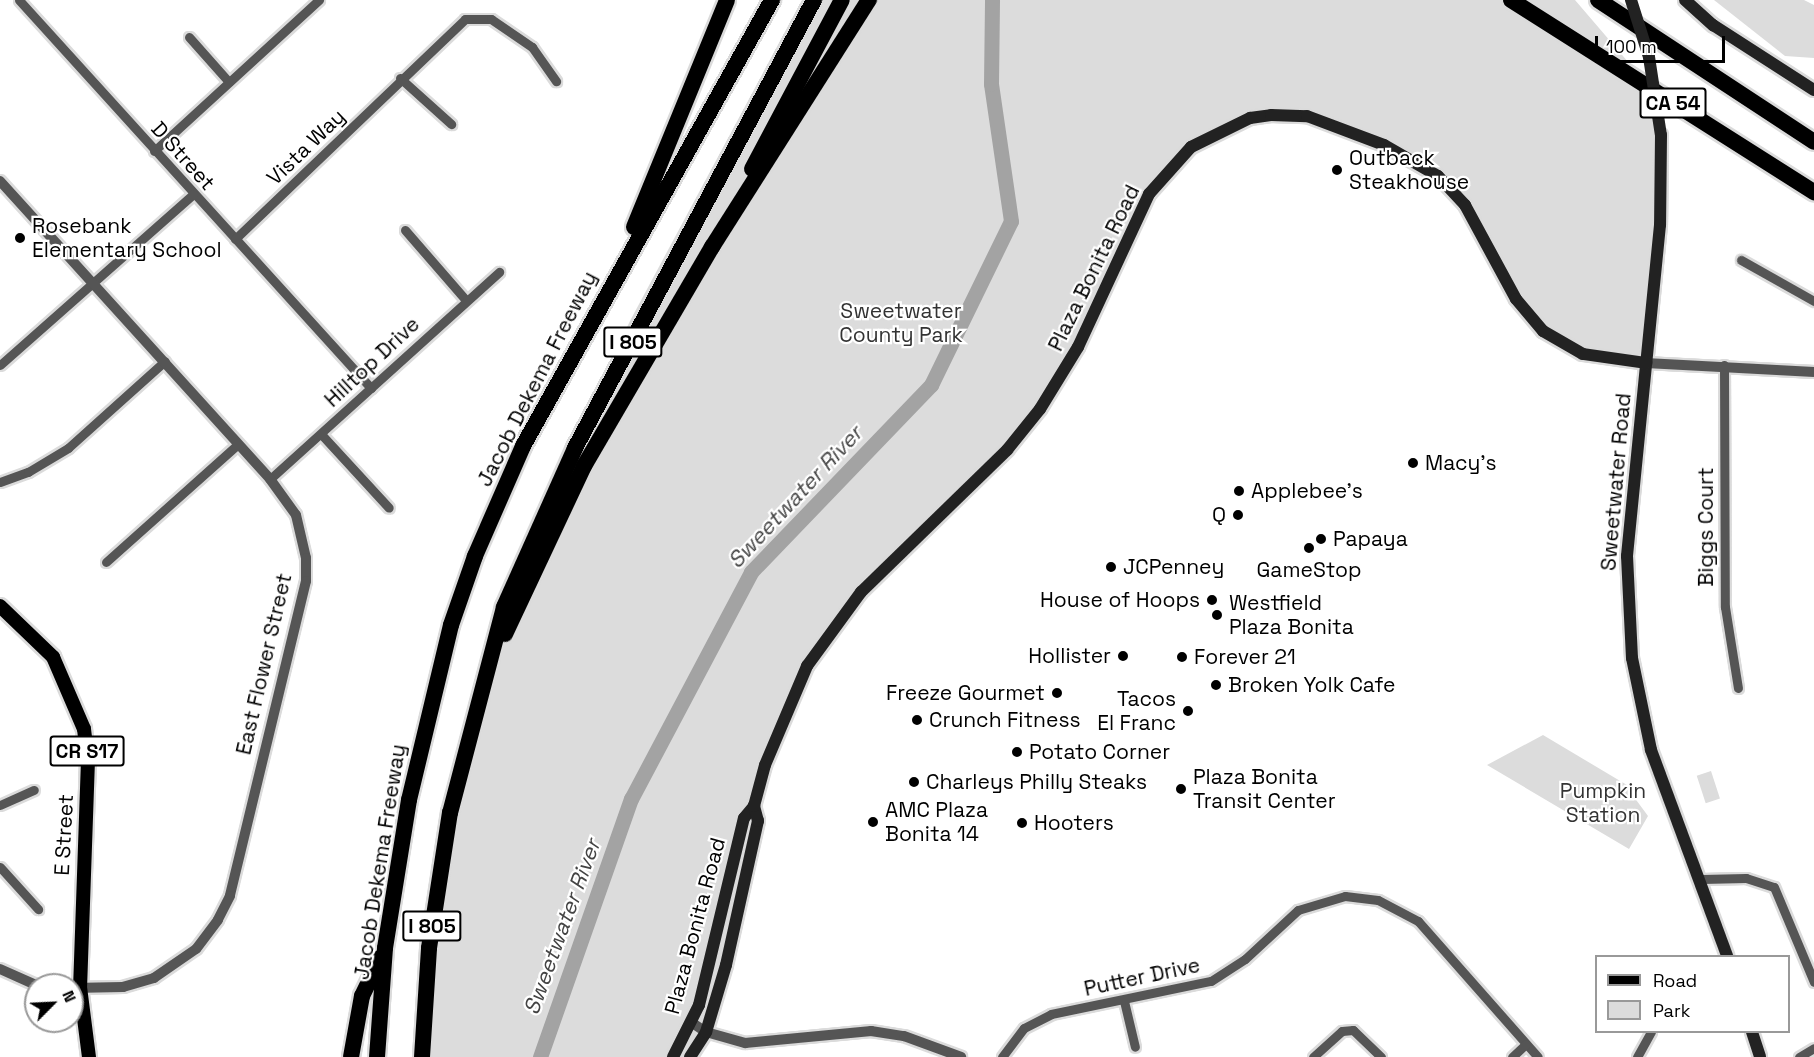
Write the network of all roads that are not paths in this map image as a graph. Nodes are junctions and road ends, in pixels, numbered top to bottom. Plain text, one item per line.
1 (19, 0) edge
2 (319, 0) edge
3 (726, 0) edge
4 (772, 0) edge
5 (814, 0) edge
6 (842, 0) edge
7 (869, 0) edge
8 (1509, 0) edge
9 (1598, 0) edge
10 (1615, 0) edge
11 (1631, 0) edge
12 (1684, 0) edge
13 (189, 37) dead end
14 (1696, 65) junction
15 (400, 78) junction
16 (556, 81) dead end
17 (229, 82) junction
18 (1814, 90) edge
19 (451, 124) dead end
20 (1814, 142) edge
21 (154, 151) junction
22 (0, 181) edge
23 (1814, 192) edge
24 (193, 194) junction
25 (405, 230) dead end
26 (235, 238) junction
27 (712, 247) junction
28 (1741, 260) dead end
29 (499, 272) dead end
30 (617, 273) junction
31 (92, 282) junction
32 (465, 299) junction
33 (1814, 301) edge
34 (165, 361) junction
35 (1646, 363) junction
36 (0, 365) edge
37 (1724, 365) junction
38 (1814, 372) edge
39 (370, 388) junction
40 (321, 434) junction
41 (238, 444) junction
42 (270, 479) junction
43 (0, 482) edge
44 (388, 508) dead end
45 (106, 562) dead end
46 (0, 606) edge
47 (1738, 688) dead end
48 (477, 695) junction
49 (34, 790) dead end
50 (0, 805) edge
51 (754, 806) junction
52 (0, 867) edge
53 (1702, 879) junction
54 (38, 909) dead end
55 (385, 948) junction
56 (1726, 955) edge
57 (0, 969) edge
58 (77, 973) edge
59 (24, 980) edge
60 (1814, 982) edge
61 (84, 988) edge
62 (1124, 1001) junction
63 (691, 1022) junction
64 (84, 1030) edge
65 (706, 1032) junction
66 (1650, 1033) edge
67 (1752, 1033) edge
68 (1526, 1044) junction
69 (1135, 1047) dead end
70 (1814, 1048) edge
71 (89, 1057) edge
72 (351, 1057) edge
73 (377, 1057) edge
74 (422, 1057) edge
75 (673, 1057) edge
76 (690, 1057) edge
77 (961, 1057) edge
78 (1002, 1057) edge
79 (1313, 1057) edge
80 (1381, 1057) edge
81 (1512, 1057) edge
82 (1538, 1057) edge
83 (1636, 1057) edge
84 (1760, 1057) edge
85 (1799, 1057) edge

1 - 21 street, D Street
2 - 17 street
3 - 30 highway
4 - 30 highway, Jacob Dekema Freeway / I 805
5 - 48 highway, I 805
6 - 27 highway
7 - 27 highway
8 - 23 highway, CA 54
9 - 14 highway, CA 54
10 - 14 highway
11 - 35 main road, Sweetwater Road, bridge
12 - 18 main road
13 - 17 street
14 - 20 highway, CA 54
15 - 16 street, Vista Way
15 - 19 street
15 - 26 street, Vista Way
17 - 21 street
21 - 24 street, D Street
22 - 31 street, East Flower Street
24 - 26 street, D Street
24 - 31 street
25 - 32 street
26 - 39 street, D Street
27 - 48 highway
28 - 33 street
29 - 32 street, Hilltop Drive
30 - 55 highway, Jacob Dekema Freeway / I 805
31 - 34 street, East Flower Street
31 - 36 street
32 - 39 street, Hilltop Drive
34 - 41 street, East Flower Street
34 - 43 street
35 - 37 street
35 - 51 main road, Plaza Bonita Road
35 - 53 main road, Sweetwater Road
37 - 38 street
37 - 47 street, Biggs Court
39 - 40 street, Hilltop Drive
40 - 42 street, Hilltop Drive
40 - 44 street
41 - 42 street, East Flower Street
41 - 45 street
42 - 61 street, East Flower Street
46 - 58 main road, E Street / CR S17
48 - 74 highway, I 805
49 - 50 street
51 - 63 main road, Plaza Bonita Road
51 - 65 main road, Plaza Bonita Road
52 - 54 street
53 - 56 main road, Sweetwater Road
53 - 60 street
55 - 72 highway
55 - 73 highway, Jacob Dekema Freeway / I 805
57 - 59 street
62 - 68 street, Putter Drive
62 - 69 street
62 - 78 street, Putter Drive
63 - 65 street
63 - 75 main road, Plaza Bonita Road
64 - 71 main road, CR S17
65 - 76 main road, Plaza Bonita Road
65 - 77 street
66 - 83 street
67 - 84 main road
68 - 81 street
68 - 82 street, Putter Drive
70 - 85 street
79 - 80 street

